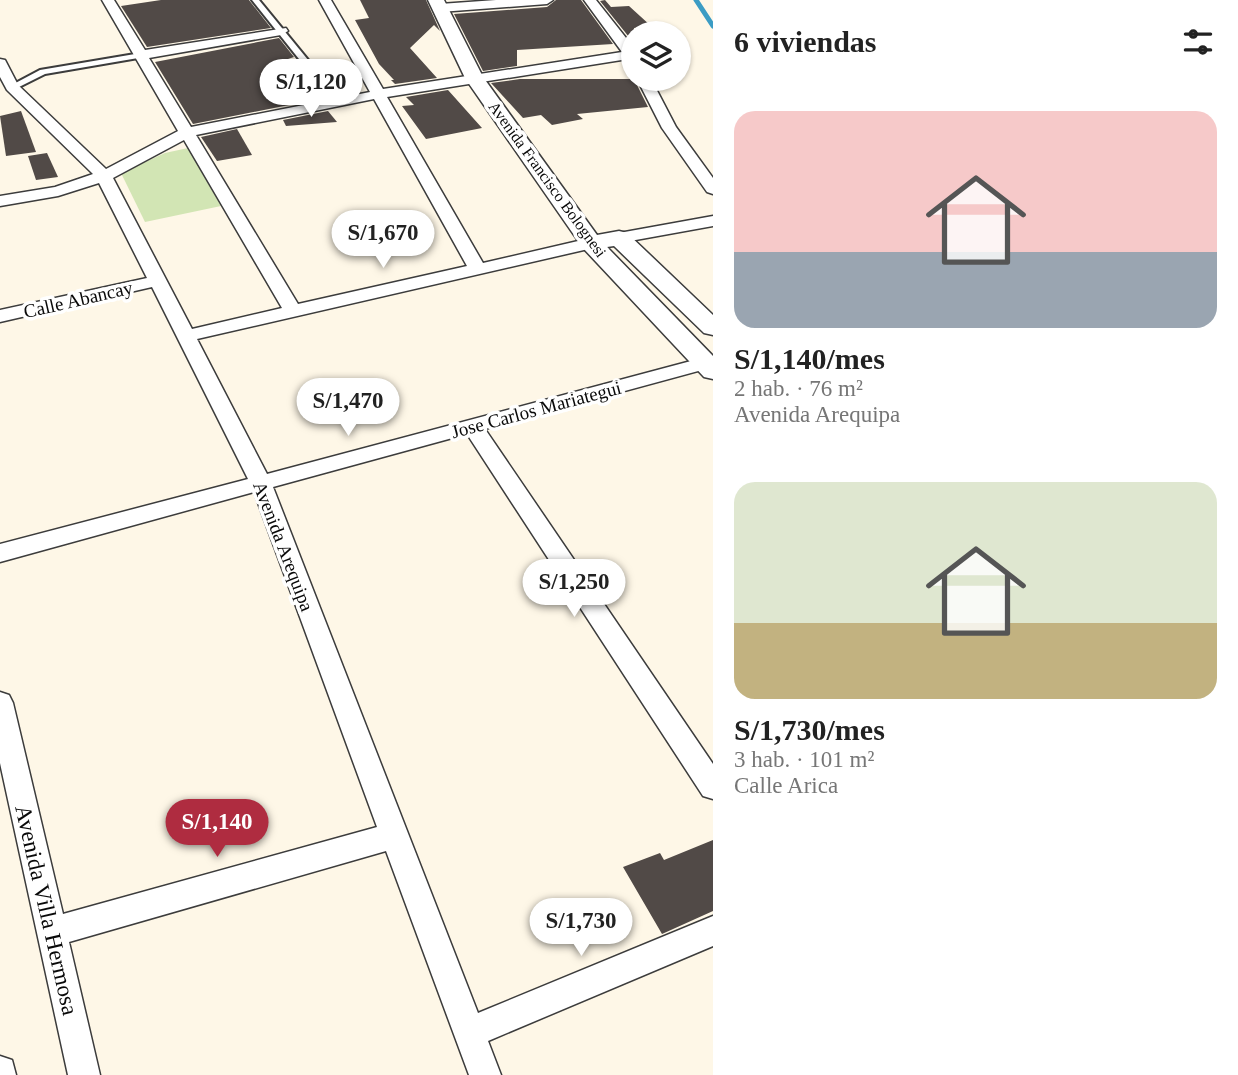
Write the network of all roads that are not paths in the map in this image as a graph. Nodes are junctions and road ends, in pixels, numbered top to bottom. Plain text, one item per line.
1 (108, 0) edge
2 (255, 0) edge
3 (325, 0) edge
4 (547, 0) edge
5 (590, 0) edge
6 (438, 4) edge
7 (281, 31) junction
8 (621, 40) edge
9 (141, 55) junction
10 (621, 57) edge
11 (0, 63) edge
12 (474, 79) junction
13 (6, 88) edge
14 (650, 91) edge
15 (379, 94) junction
16 (338, 101) junction
17 (187, 132) junction
18 (104, 176) junction
19 (713, 189) edge
20 (0, 201) edge
21 (713, 221) edge
22 (694, 222) junction
23 (713, 233) edge
24 (619, 238) junction
25 (591, 243) junction
26 (477, 268) junction
27 (156, 281) junction
28 (293, 311) junction
29 (0, 316) edge
30 (713, 328) edge
31 (185, 336) junction
32 (710, 367) edge
33 (473, 426) junction
34 (261, 483) junction
35 (0, 553) edge
36 (0, 703) edge
37 (713, 787) edge
38 (396, 835) junction
39 (713, 931) edge
40 (52, 932) junction
41 (470, 1033) junction
42 (84, 1075) edge
43 (485, 1075) edge

1 - 9 street
2 - 7 lane
3 - 15 street
4 - 6 street
5 - 8 street
6 - 12 street, Avenida Francisco Bolognesi
7 - 9 street
7 - 16 lane
9 - 13 lane
9 - 17 street
10 - 12 street
11 - 13 street, Avenida Arequipa
12 - 15 street
12 - 25 street, Avenida Francisco Bolognesi
13 - 18 street, Avenida Arequipa
14 - 19 street
15 - 16 street
15 - 26 street
16 - 17 street
17 - 18 street
17 - 28 street
18 - 20 street
18 - 27 street, Avenida Arequipa
21 - 22 street
22 - 23 street
22 - 24 street
24 - 25 street
24 - 30 street, Avenida Francisco Bolognesi
25 - 26 street
25 - 32 street, Avenida Francisco Bolognesi
26 - 28 street
27 - 29 street, Calle Abancay
27 - 31 street, Avenida Arequipa
28 - 31 street
31 - 34 street, Avenida Arequipa
32 - 33 street, Jose Carlos Mariategui
33 - 34 street, Jose Carlos Mariategui
33 - 37 street
34 - 35 street, Jose Carlos Mariategui
34 - 38 street, Avenida Arequipa
36 - 40 street, Avenida Villa Hermosa
38 - 40 street
38 - 41 street, Avenida Arequipa
39 - 41 street
40 - 42 street, Avenida Villa Hermosa
41 - 43 street, Avenida Arequipa

